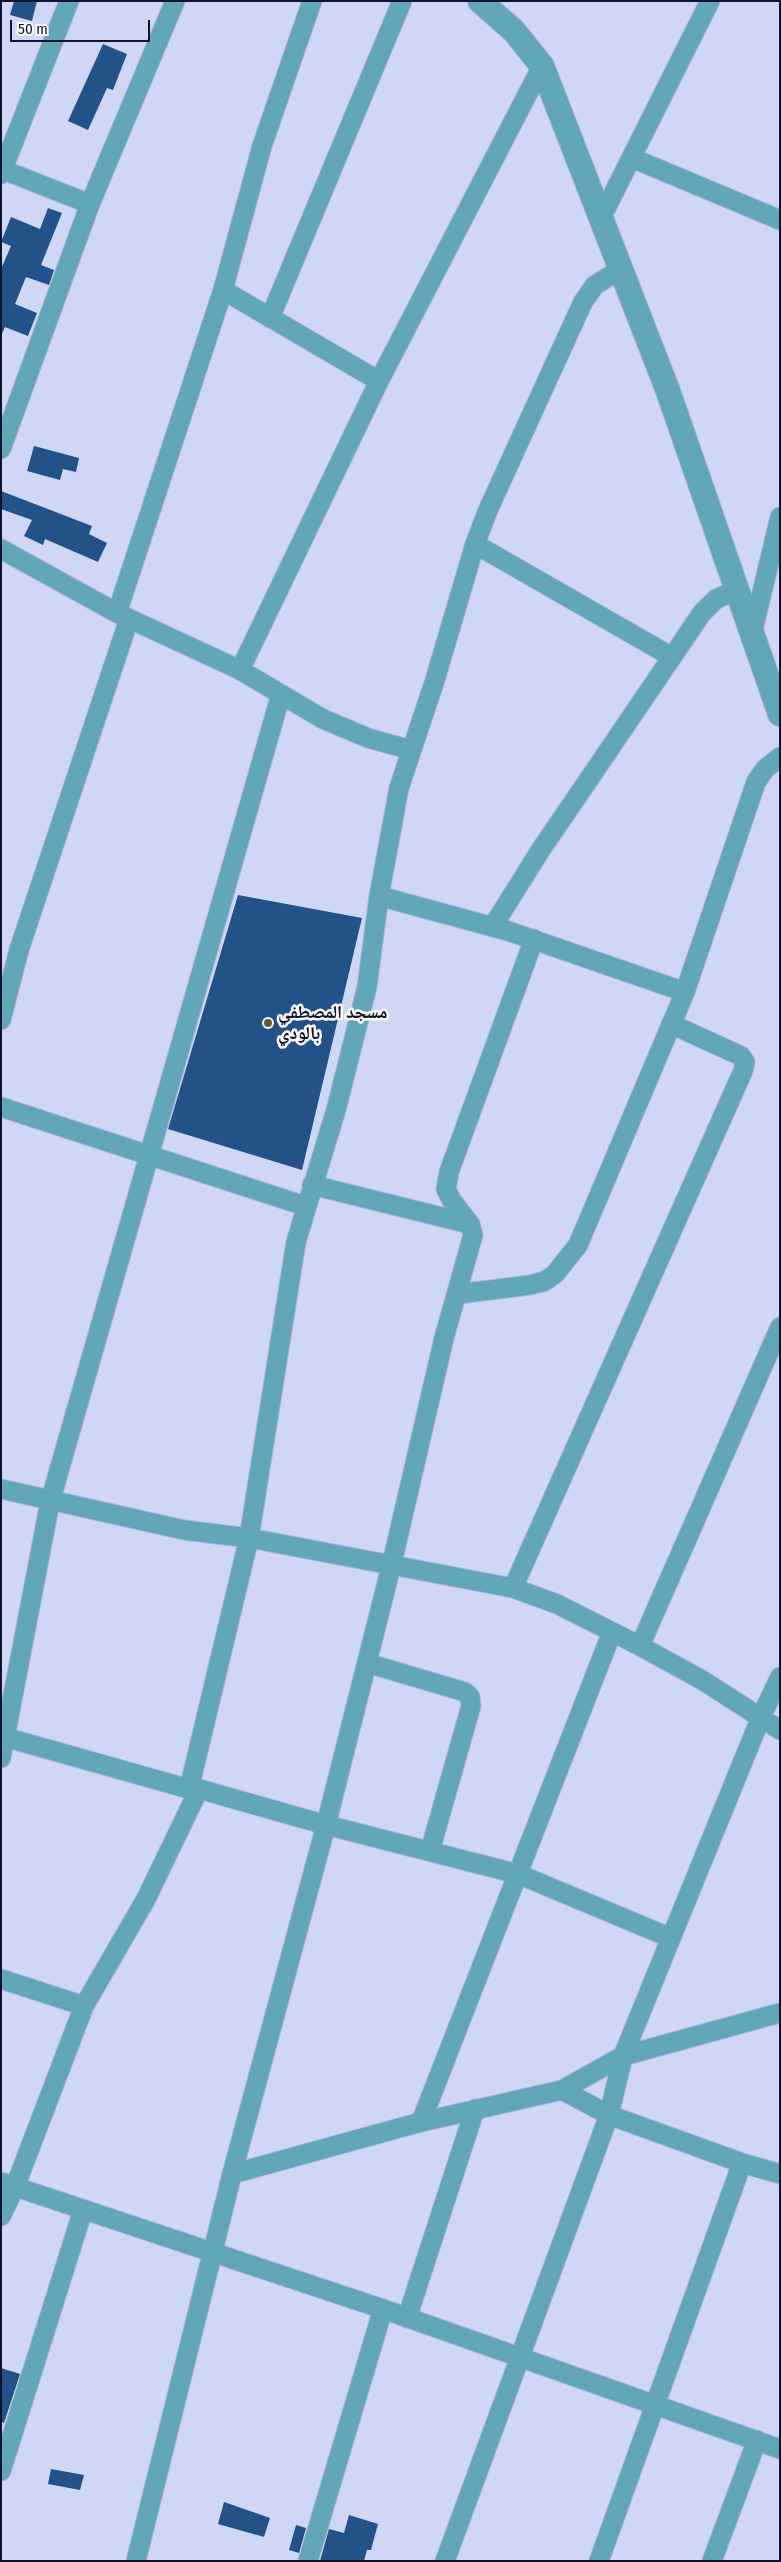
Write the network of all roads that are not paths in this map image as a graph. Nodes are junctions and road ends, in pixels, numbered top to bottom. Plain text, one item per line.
1 (69, 1) edge
2 (175, 1) edge
3 (312, 1) edge
4 (402, 1) edge
5 (480, 1) edge
6 (710, 1) edge
7 (542, 66) junction
8 (632, 158) junction
9 (2, 171) edge
10 (90, 204) junction
11 (601, 218) junction
12 (780, 220) edge
13 (621, 269) junction
14 (223, 290) junction
15 (270, 318) junction
16 (379, 381) junction
17 (1, 449) edge
18 (780, 517) edge
19 (475, 544) junction
20 (1, 549) edge
21 (737, 590) junction
22 (123, 616) junction
23 (752, 634) junction
24 (672, 657) junction
25 (240, 670) junction
26 (280, 694) junction
27 (780, 714) edge
28 (411, 750) junction
29 (780, 757) edge
30 (379, 896) junction
31 (493, 926) junction
32 (534, 939) junction
33 (685, 992) junction
34 (3, 1009) edge
35 (671, 1024) junction
36 (1, 1107) edge
37 (149, 1155) junction
38 (312, 1185) junction
39 (306, 1206) junction
40 (470, 1224) junction
41 (458, 1294) junction
42 (780, 1327) edge
43 (1, 1489) edge
44 (50, 1502) junction
45 (249, 1538) junction
46 (392, 1563) junction
47 (513, 1588) junction
48 (612, 1632) junction
49 (640, 1646) junction
50 (367, 1663) junction
51 (780, 1677) edge
52 (761, 1717) junction
53 (780, 1730) edge
54 (4, 1736) edge
55 (1, 1758) edge
56 (194, 1789) junction
57 (326, 1825) junction
58 (430, 1851) junction
59 (518, 1874) junction
60 (671, 1938) junction
61 (1, 1979) edge
62 (84, 2006) junction
63 (780, 2013) edge
64 (623, 2056) junction
65 (562, 2090) junction
66 (475, 2109) junction
67 (609, 2115) junction
68 (421, 2122) junction
69 (742, 2163) junction
70 (232, 2174) junction
71 (780, 2174) edge
72 (8, 2184) edge
73 (84, 2210) junction
74 (1, 2216) edge
75 (213, 2253) junction
76 (383, 2309) junction
77 (407, 2318) junction
78 (521, 2358) junction
79 (655, 2405) junction
80 (757, 2440) junction
81 (780, 2449) edge
82 (1, 2471) edge
83 (136, 2561) edge
84 (308, 2561) edge
85 (445, 2561) edge
86 (599, 2561) edge
87 (712, 2561) edge

1 - 9 street
2 - 10 street
3 - 14 street
4 - 15 street
5 - 7 street
6 - 8 street
7 - 11 street
7 - 16 street
8 - 11 street
8 - 12 street
9 - 10 street
10 - 17 street
11 - 13 street
13 - 19 street
13 - 21 street
14 - 15 street
14 - 22 street
15 - 16 street
16 - 25 street
18 - 23 street
19 - 24 street
19 - 28 street
20 - 22 street
21 - 23 street
21 - 24 street
22 - 25 street
22 - 34 street
23 - 27 street
24 - 31 street
25 - 26 street
26 - 28 street
26 - 37 street
28 - 30 street
29 - 33 street
30 - 31 street
30 - 38 street
31 - 32 street
32 - 33 street
32 - 40 street
33 - 35 street
35 - 41 street
35 - 47 street
36 - 37 street
37 - 39 street
37 - 44 street
38 - 39 street
38 - 40 street
39 - 45 street
40 - 41 street
41 - 46 street
42 - 49 street
43 - 44 street
44 - 45 street
44 - 54 street
45 - 46 street
45 - 56 street
46 - 47 street
46 - 50 street
47 - 48 street
48 - 49 street
48 - 59 street
49 - 52 street
50 - 57 street
50 - 58 street
51 - 52 street
52 - 53 street
52 - 60 street
54 - 55 street
54 - 56 street
56 - 57 street
56 - 62 street
57 - 58 street
57 - 70 street
58 - 59 street
59 - 60 street
59 - 68 street
60 - 64 street
61 - 62 street
62 - 72 street
63 - 64 street
64 - 65 street
64 - 67 street
65 - 66 street
65 - 67 street
66 - 68 street
66 - 77 street
67 - 69 street
67 - 78 street
68 - 70 street
69 - 71 street
69 - 79 street
70 - 75 street
72 - 73 street
72 - 74 street
73 - 75 street
73 - 82 street
75 - 76 street
75 - 83 street
76 - 77 street
76 - 84 street
77 - 78 street
78 - 79 street
78 - 85 street
79 - 80 street
79 - 86 street
80 - 81 street
80 - 87 street

